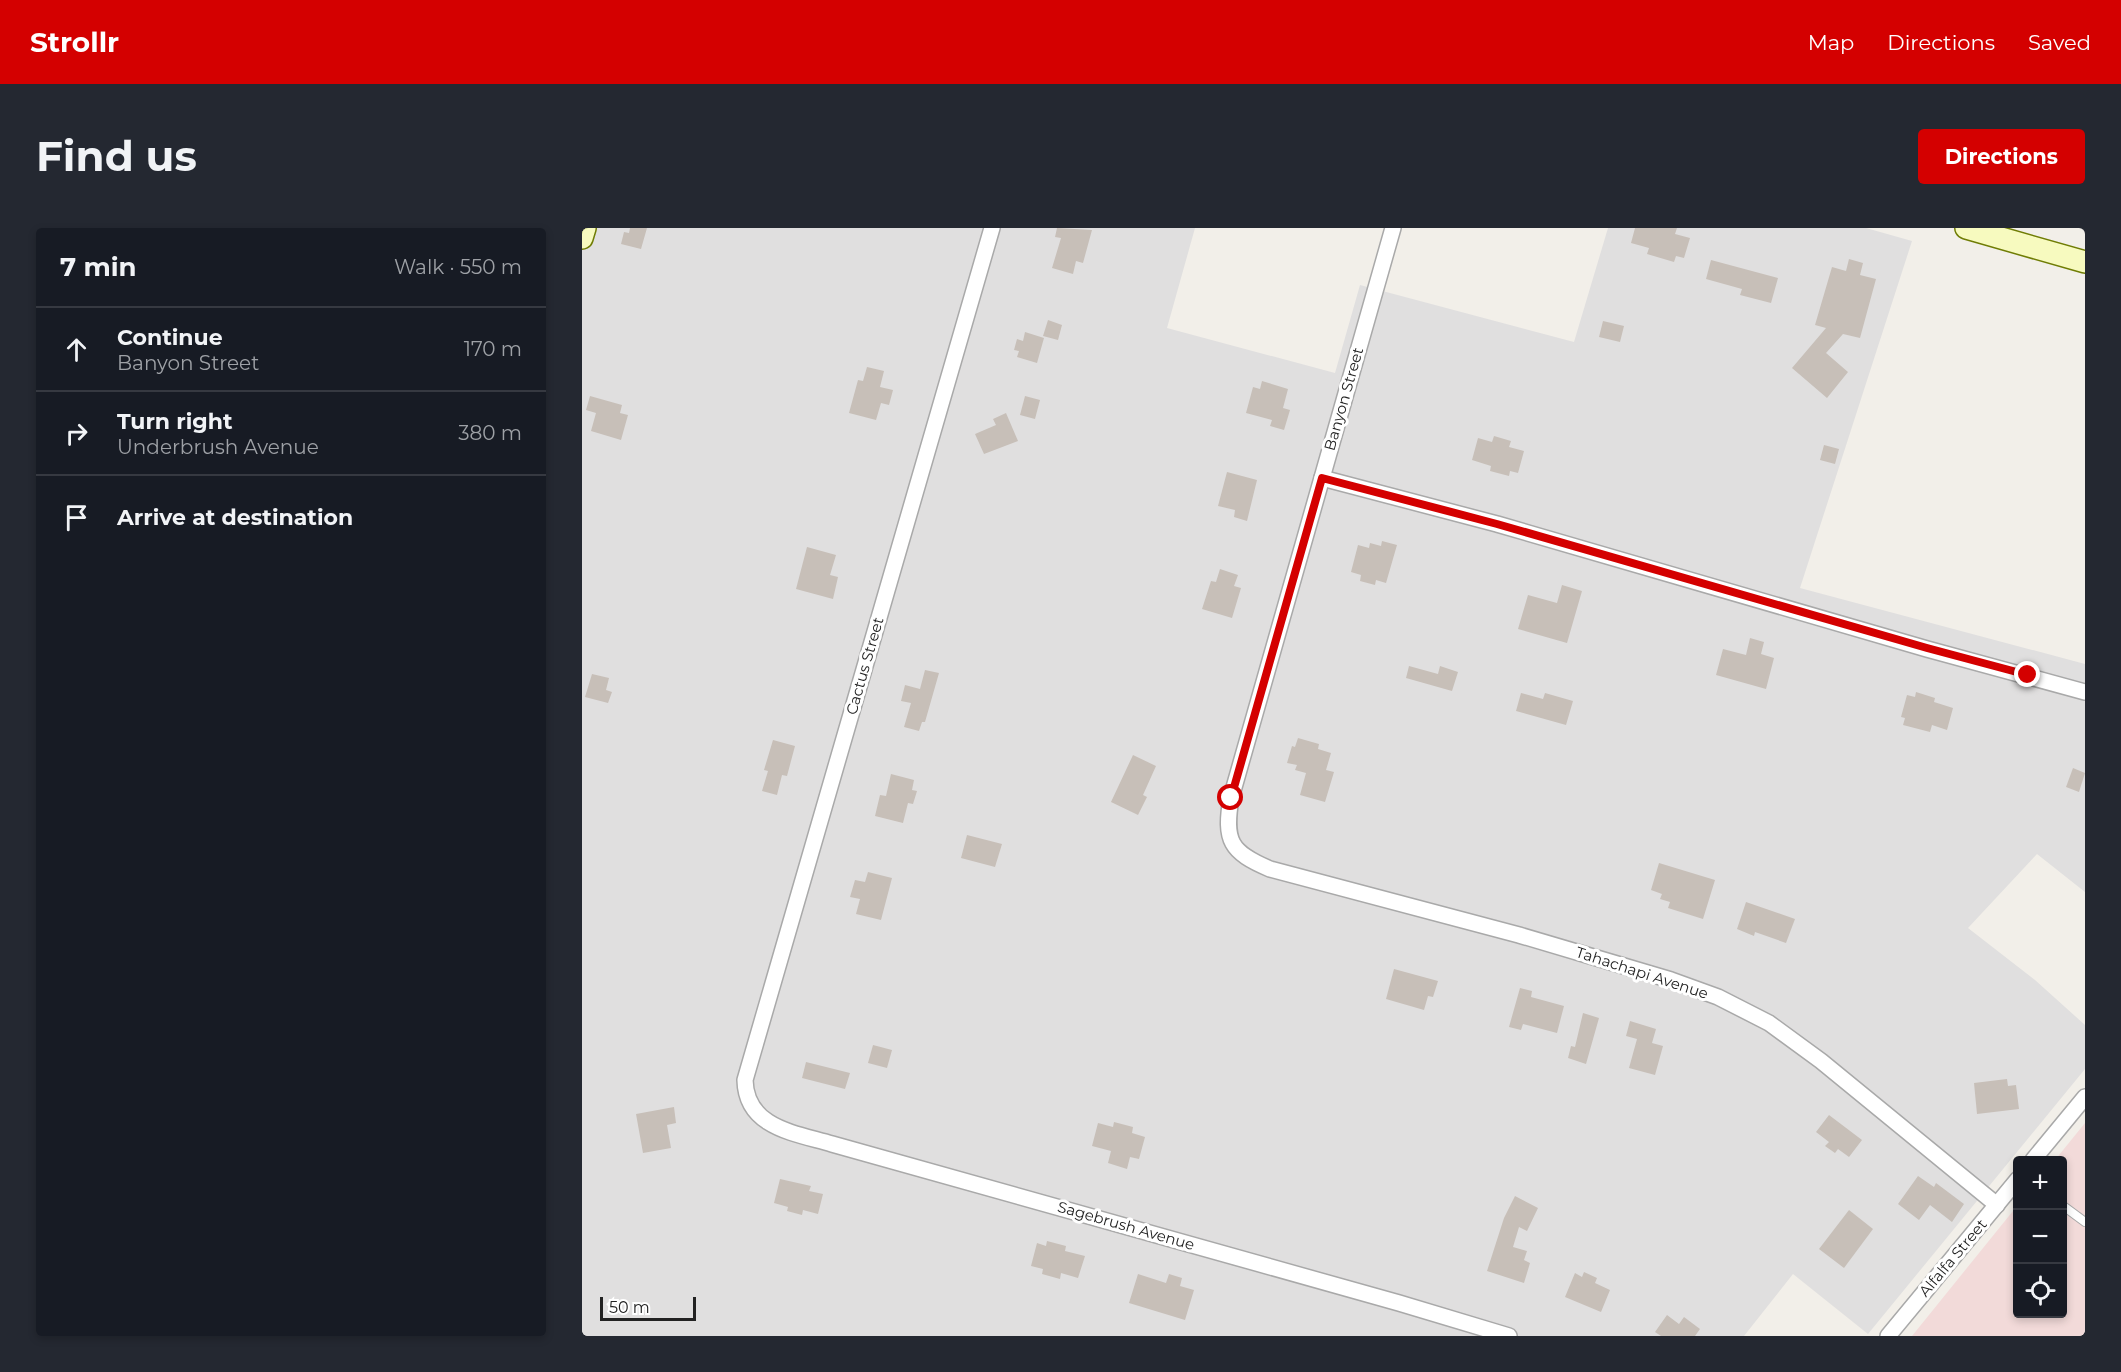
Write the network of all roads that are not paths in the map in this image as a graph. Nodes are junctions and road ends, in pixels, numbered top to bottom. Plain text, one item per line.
1 (585, 228) edge
2 (992, 228) edge
3 (1393, 228) edge
4 (1966, 228) edge
5 (582, 237) edge
6 (2085, 262) edge
7 (1322, 478) junction
8 (2085, 692) edge
9 (1235, 846) joint
10 (2085, 1097) edge
11 (750, 1105) joint
12 (2037, 1156) edge
13 (2013, 1185) edge
14 (1997, 1205) junction
15 (2067, 1209) edge
16 (2085, 1222) edge
17 (1509, 1336) edge
18 (1888, 1336) edge

1 - 5 main road
2 - 11 street, Cactus Street
3 - 7 street, Banyon Street
4 - 6 main road
7 - 8 street
7 - 9 street, Banyon Street
9 - 14 street, Tahachapi Avenue
10 - 12 street
11 - 17 street, Sagebrush Avenue
13 - 14 street, Alfalfa Street
14 - 18 street, Alfalfa Street
15 - 16 lane

